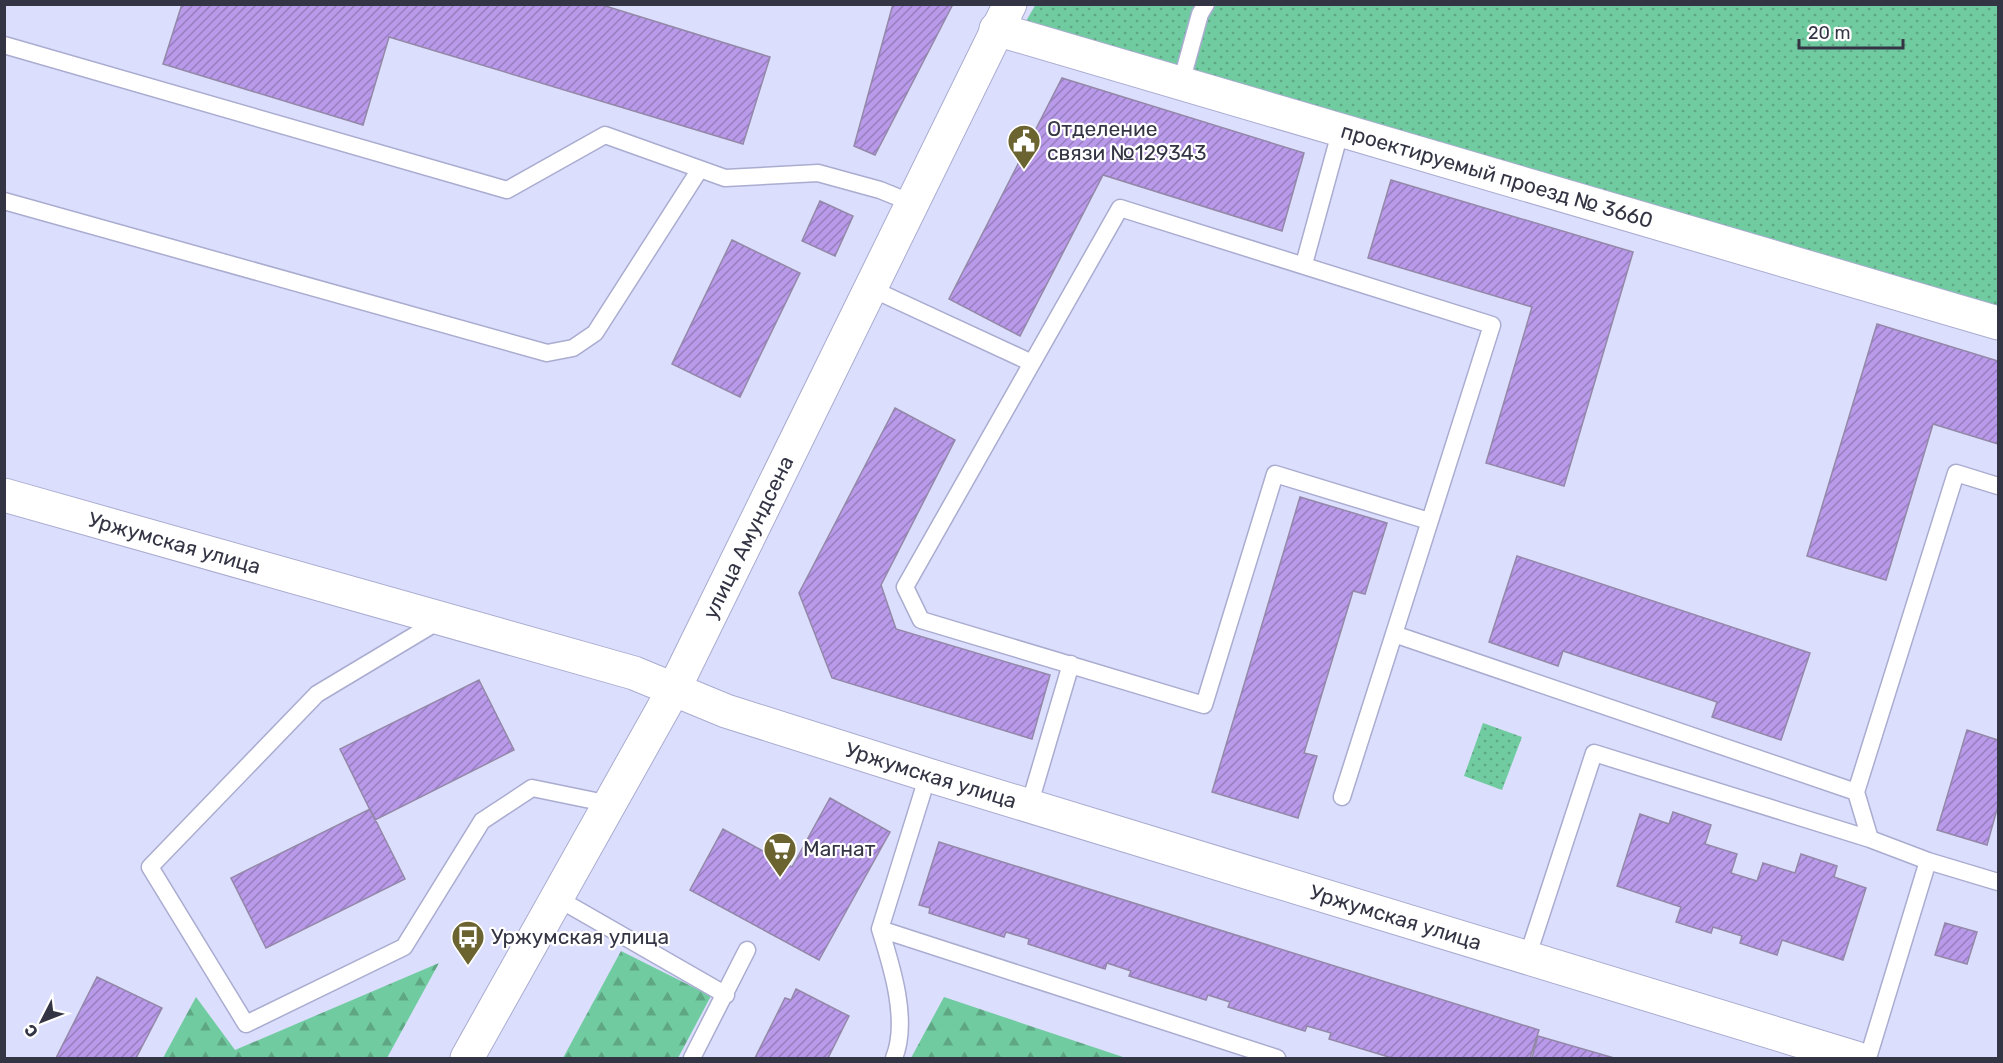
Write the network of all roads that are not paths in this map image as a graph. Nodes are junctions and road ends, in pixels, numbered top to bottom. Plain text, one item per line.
1 (1206, 4) edge
2 (1003, 17) edge
3 (4, 45) edge
4 (1181, 83) junction
5 (1341, 129) junction
6 (700, 169) junction
7 (4, 201) edge
8 (912, 203) junction
9 (1304, 264) junction
10 (870, 288) junction
11 (1998, 323) edge
12 (1032, 363) junction
13 (1998, 486) edge
14 (4, 495) edge
15 (1429, 521) junction
16 (442, 619) junction
17 (1394, 634) junction
18 (1071, 664) junction
19 (674, 689) junction
20 (928, 775) junction
21 (1856, 792) junction
22 (1342, 797) dead end
23 (610, 804) junction
24 (1029, 806) junction
25 (1870, 839) junction
26 (1928, 861) junction
27 (1998, 882) edge
28 (557, 898) junction
29 (880, 929) junction
30 (747, 951) dead end
31 (1527, 958) junction
32 (726, 995) junction
33 (467, 1059) edge
34 (692, 1059) edge
35 (894, 1059) edge
36 (1277, 1059) edge
37 (1856, 1059) edge
38 (1869, 1059) edge

1 - 4 lane
2 - 4 street, проектируемый проезд № 3660
2 - 8 street, улица Амундсена
3 - 6 lane
4 - 5 street, проектируемый проезд № 3660
5 - 9 lane
5 - 11 street, проектируемый проезд № 3660
6 - 7 lane
6 - 8 lane
8 - 10 street, улица Амундсена
9 - 12 lane
9 - 15 lane
10 - 12 lane
10 - 19 street, улица Амундсена
12 - 18 lane
13 - 21 lane
14 - 16 street, Уржумская улица
15 - 17 lane
15 - 18 lane
16 - 19 street, Уржумская улица
16 - 23 lane
17 - 21 lane
17 - 22 lane
18 - 24 lane
19 - 20 street, Уржумская улица
19 - 23 street, улица Амундсена
20 - 24 street, Уржумская улица
20 - 29 lane
21 - 25 lane
23 - 28 street, улица Амундсена
24 - 31 street, Уржумская улица
25 - 26 lane
25 - 31 lane
26 - 27 lane
26 - 38 lane
28 - 32 lane
28 - 33 street, улица Амундсена
29 - 35 lane
29 - 36 lane
30 - 32 lane
31 - 37 street, Уржумская улица
32 - 34 lane

